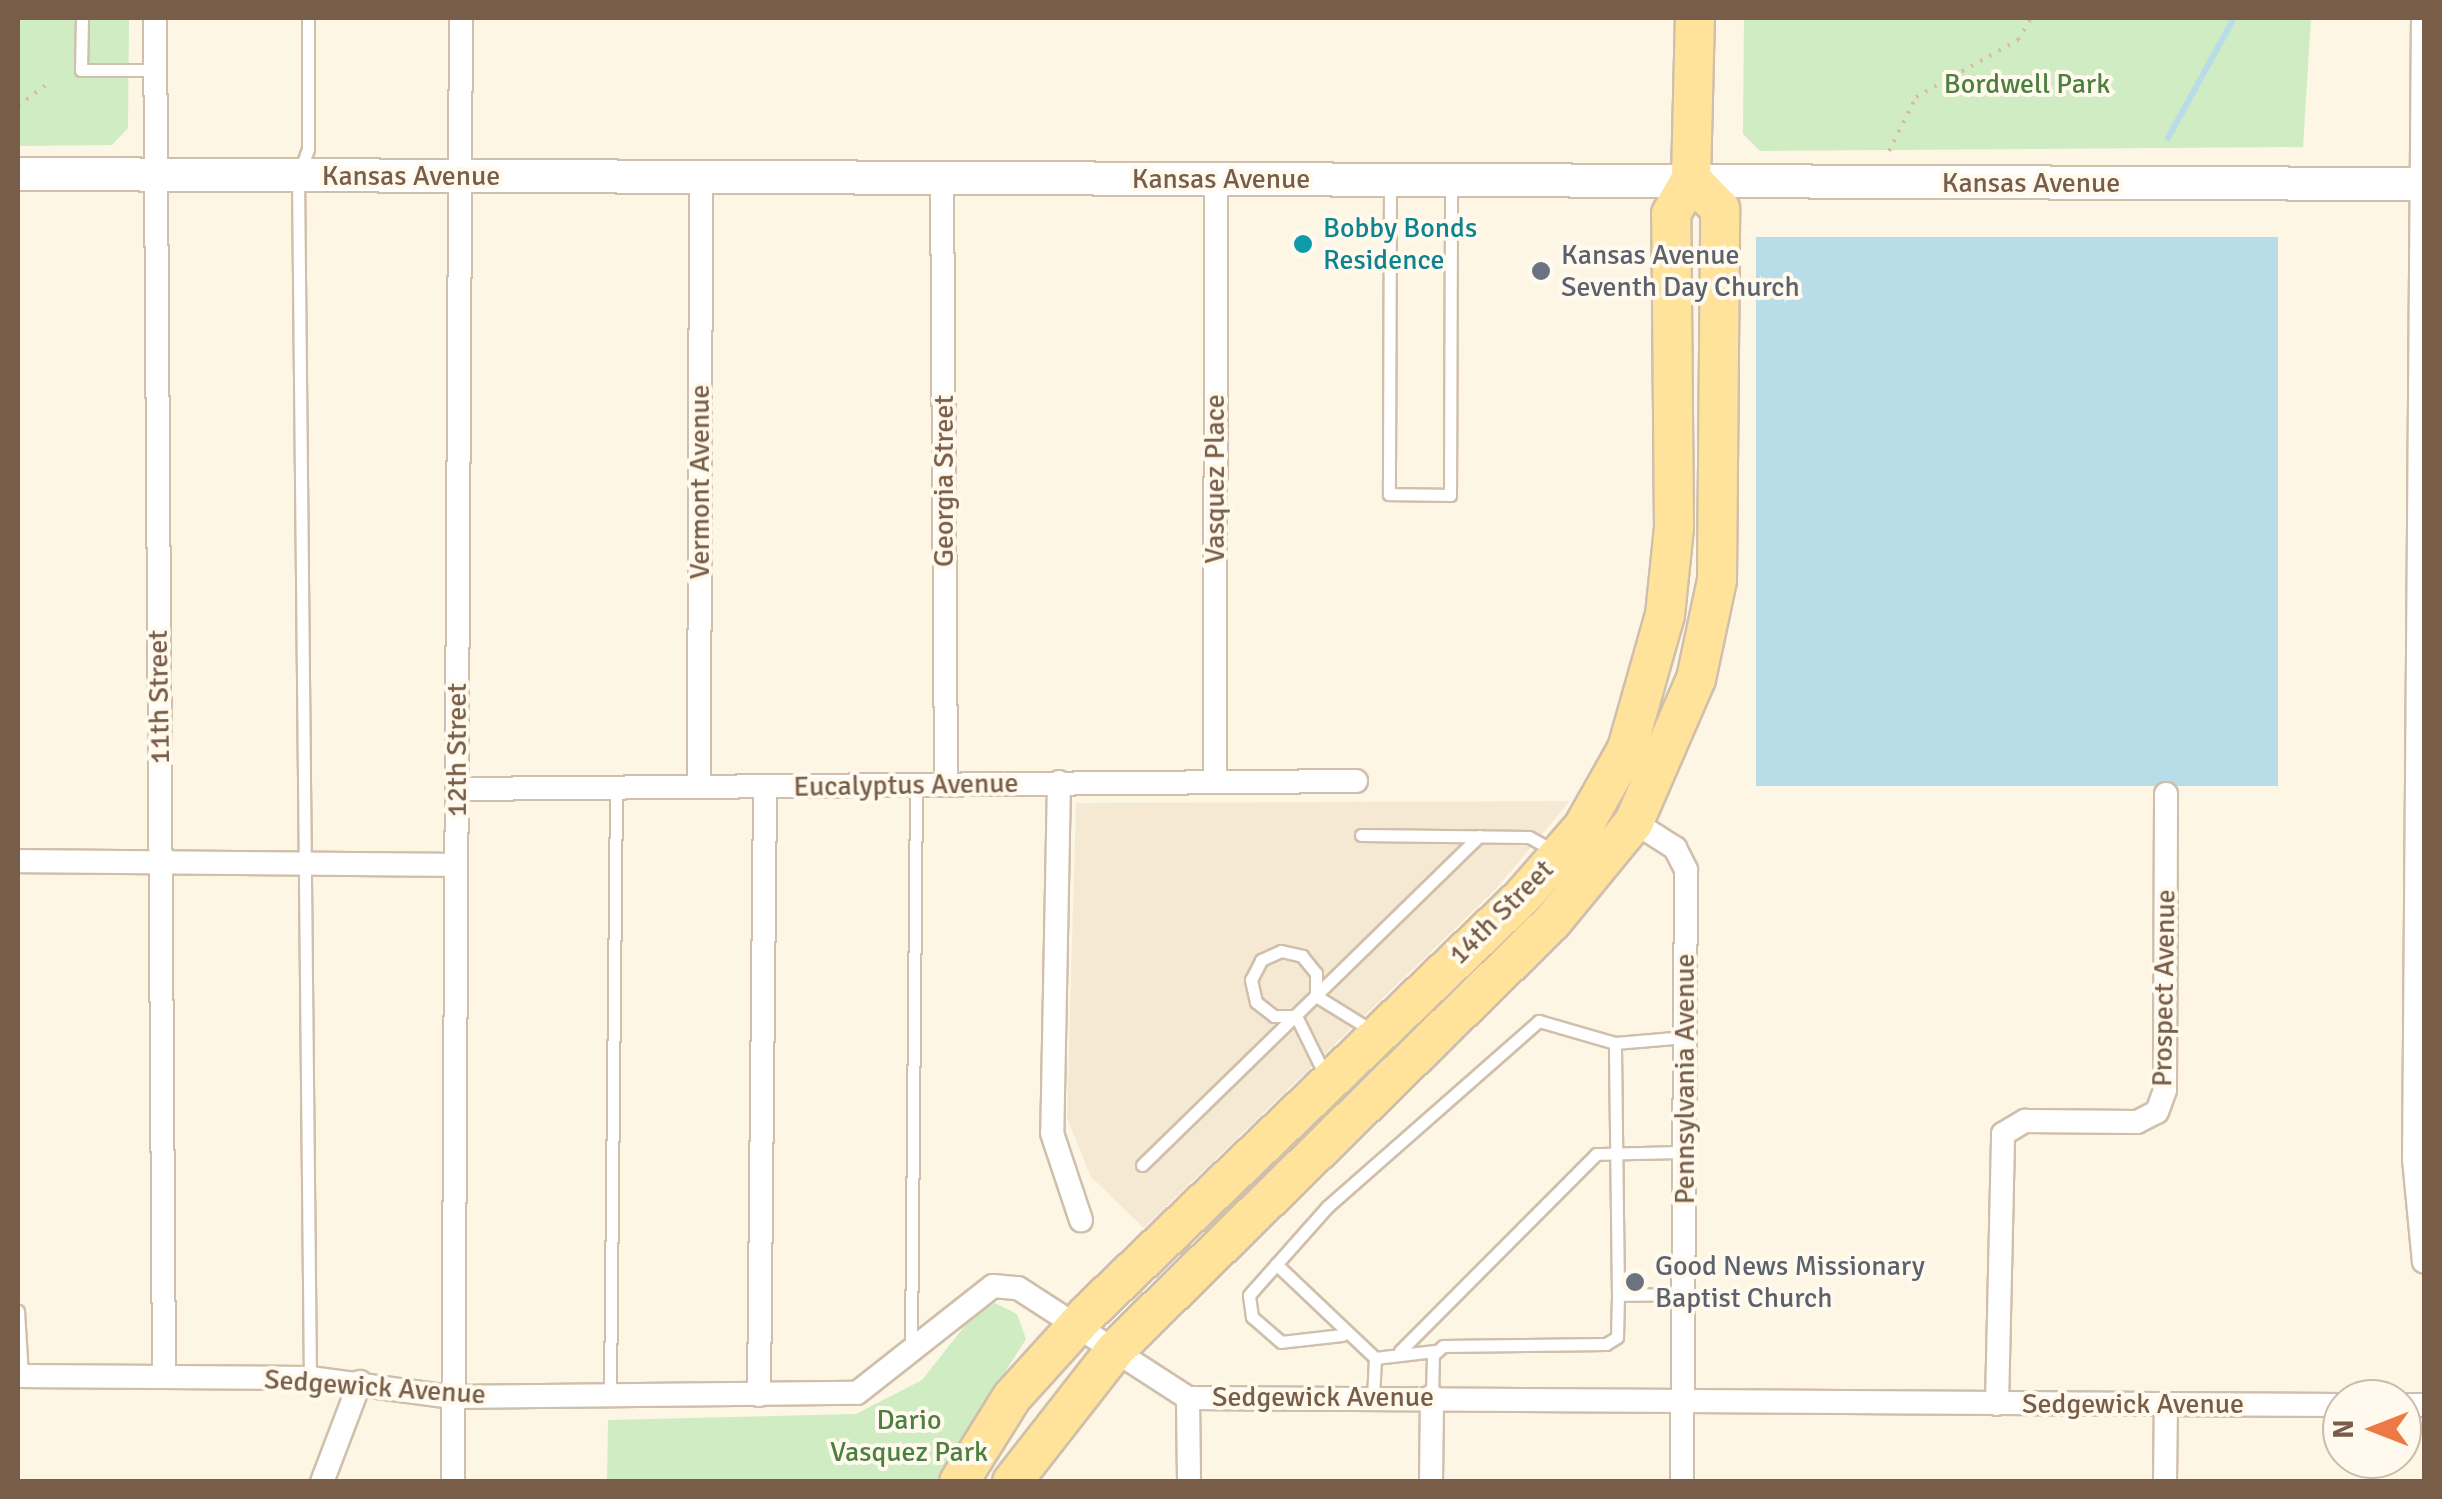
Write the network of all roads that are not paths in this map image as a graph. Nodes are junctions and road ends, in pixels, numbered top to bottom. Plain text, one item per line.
1 (82, 18) edge
2 (155, 18) edge
3 (308, 18) edge
4 (461, 18) edge
5 (1695, 18) edge
6 (2422, 18) edge
7 (154, 70) junction
8 (18, 174) edge
9 (154, 174) junction
10 (298, 176) junction
11 (701, 176) junction
12 (460, 177) junction
13 (942, 178) junction
14 (1216, 178) junction
15 (1390, 180) junction
16 (1451, 180) junction
17 (1691, 180) junction
18 (2420, 184) edge
19 (2422, 429) edge
20 (2422, 662) edge
21 (1215, 780) junction
22 (1356, 780) dead end
23 (1059, 782) junction
24 (946, 784) junction
25 (916, 785) junction
26 (616, 786) junction
27 (699, 787) junction
28 (766, 788) junction
29 (457, 789) junction
30 (2166, 794) dead end
31 (1634, 822) junction
32 (1360, 834) dead end
33 (1479, 836) junction
34 (1559, 854) junction
35 (18, 861) edge
36 (161, 861) junction
37 (305, 864) junction
38 (456, 866) junction
39 (2421, 915) edge
40 (1316, 996) junction
41 (1296, 1016) junction
42 (1377, 1034) junction
43 (1686, 1037) junction
44 (1615, 1044) junction
45 (1327, 1080) junction
46 (1616, 1151) junction
47 (1684, 1152) junction
48 (2420, 1159) edge
49 (1142, 1165) dead end
50 (1081, 1220) dead end
51 (2424, 1262) edge
52 (1276, 1264) junction
53 (1684, 1294) junction
54 (1618, 1295) junction
55 (18, 1311) edge
56 (1075, 1326) junction
57 (1342, 1336) junction
58 (1439, 1348) junction
59 (1115, 1350) junction
60 (1400, 1351) junction
61 (911, 1354) junction
62 (1375, 1358) junction
63 (20, 1376) edge
64 (164, 1377) junction
65 (310, 1378) junction
66 (360, 1382) junction
67 (610, 1394) junction
68 (759, 1394) junction
69 (1374, 1396) junction
70 (1432, 1396) junction
71 (453, 1397) junction
72 (1188, 1398) junction
73 (1682, 1400) junction
74 (1997, 1404) junction
75 (2166, 1405) junction
76 (2322, 1405) edge
77 (322, 1482) edge
78 (453, 1482) edge
79 (959, 1482) edge
80 (1012, 1482) edge
81 (1188, 1482) edge
82 (1431, 1482) edge
83 (1682, 1482) edge
84 (2165, 1482) edge

1 - 7 lane
2 - 7 street, 11th Street
3 - 10 lane
4 - 12 street, 12th Street
5 - 17 main road
6 - 18 street
7 - 9 street, 11th Street
8 - 9 street, Kansas Avenue
9 - 10 street, Kansas Avenue
9 - 36 street, 11th Street
10 - 12 street, Kansas Avenue
10 - 37 lane
11 - 12 street, Kansas Avenue
11 - 13 street, Kansas Avenue
11 - 27 street, Vermont Avenue
12 - 29 street, 12th Street
13 - 14 street, Kansas Avenue
13 - 24 street, Georgia Street
14 - 15 street, Kansas Avenue
14 - 21 street, Vasquez Place
15 - 16 street, Kansas Avenue
15 - 16 lane
16 - 17 street, Kansas Avenue
17 - 18 street, Kansas Avenue
17 - 31 main road, 14th Street
17 - 34 main road, 14th Street
18 - 19 street
19 - 20 street
20 - 39 street
21 - 22 street, Eucalyptus Avenue
21 - 23 street, Eucalyptus Avenue
23 - 24 street, Eucalyptus Avenue
23 - 50 street
24 - 25 street, Eucalyptus Avenue
25 - 28 street, Eucalyptus Avenue
25 - 61 lane
26 - 27 street, Eucalyptus Avenue
26 - 29 street, Eucalyptus Avenue
26 - 67 lane
27 - 28 street, Eucalyptus Avenue
28 - 68 street
29 - 38 street, 12th Street
30 - 74 street, Prospect Avenue
31 - 43 street, Pennsylvania Avenue
31 - 59 main road, 14th Street
32 - 33 lane
33 - 34 lane
33 - 40 lane
34 - 42 main road, 14th Street
35 - 36 street
36 - 37 street
36 - 64 street, 11th Street
37 - 38 street
37 - 65 lane
38 - 71 street, 12th Street
39 - 48 street
40 - 41 lane
40 - 41 lane
40 - 42 lane
41 - 45 lane
41 - 49 lane
42 - 45 main road, 14th Street
43 - 44 lane
43 - 47 street, Pennsylvania Avenue
44 - 46 lane
44 - 52 lane
45 - 56 main road, 14th Street
46 - 47 lane
46 - 54 lane
46 - 60 lane
47 - 53 street, Pennsylvania Avenue
48 - 51 street
52 - 57 lane
52 - 57 lane
53 - 54 lane
53 - 73 street, Pennsylvania Avenue
54 - 58 lane
55 - 63 lane
56 - 59 street, Sedgewick Avenue
56 - 61 street, Sedgewick Avenue
56 - 79 main road, 14th Street
57 - 62 lane
58 - 60 lane
58 - 70 lane
59 - 72 street, Sedgewick Avenue
59 - 80 main road, 14th Street
60 - 62 lane
61 - 68 street, Sedgewick Avenue
62 - 69 lane
63 - 64 street, Sedgewick Avenue
64 - 65 street, Sedgewick Avenue
65 - 66 street, Sedgewick Avenue
66 - 71 street, Sedgewick Avenue
66 - 77 street
67 - 68 street, Sedgewick Avenue
67 - 71 street, Sedgewick Avenue
69 - 70 street, Sedgewick Avenue
69 - 72 street, Sedgewick Avenue
70 - 73 street, Sedgewick Avenue
70 - 82 street
71 - 78 street, 12th Street
72 - 81 street
73 - 74 street, Sedgewick Avenue
73 - 83 street, Pennsylvania Avenue
74 - 75 street, Sedgewick Avenue
75 - 76 street, Sedgewick Avenue
75 - 84 street

